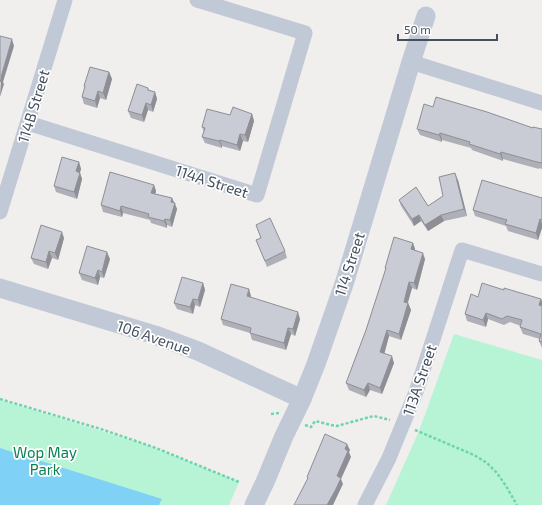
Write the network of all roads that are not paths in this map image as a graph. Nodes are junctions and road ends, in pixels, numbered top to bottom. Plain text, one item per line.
1 (65, 0) edge
2 (197, 0) edge
3 (426, 16) dead end
4 (411, 62) junction
5 (542, 103) edge
6 (28, 123) junction
7 (0, 212) edge
8 (542, 274) edge
9 (0, 288) edge
10 (302, 399) junction
11 (254, 505) edge
12 (365, 505) edge

1 - 6 street, 114B Street
2 - 6 street, 114A Street
3 - 4 street, 114 Street
4 - 5 street
4 - 10 street, 114 Street
6 - 7 street, 114B Street
8 - 12 street, 113A Street
9 - 10 street, 106 Avenue
10 - 11 street, 114 Street

